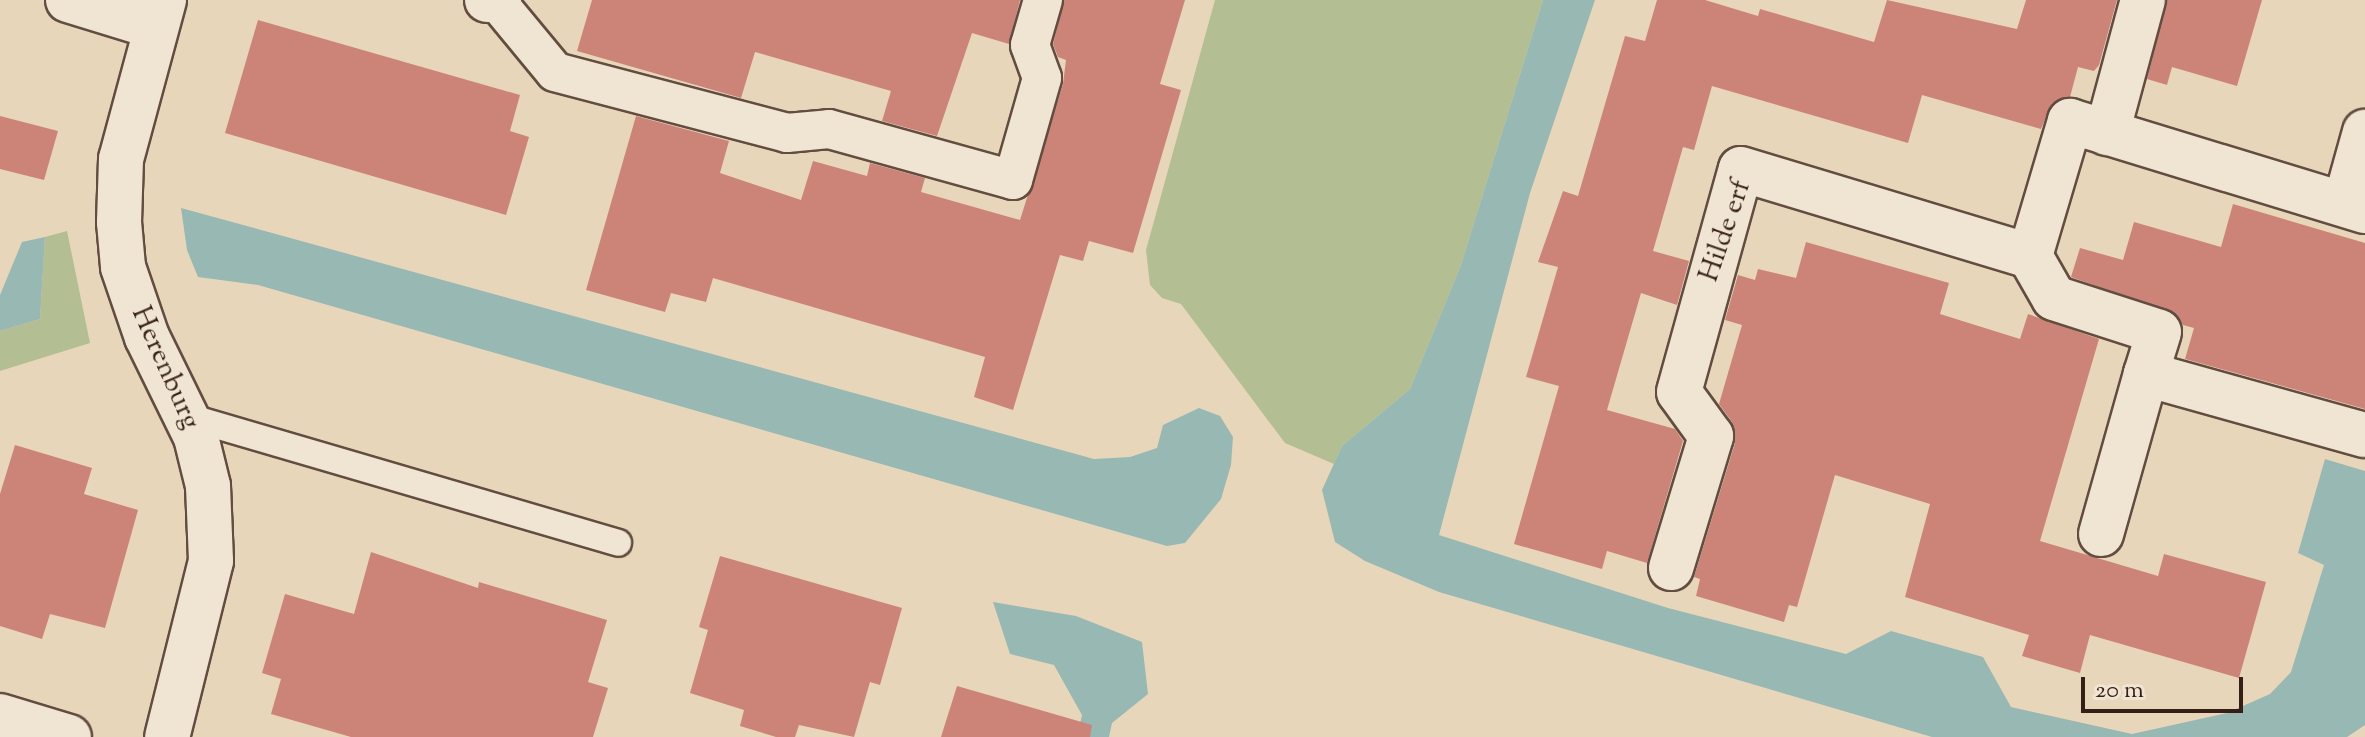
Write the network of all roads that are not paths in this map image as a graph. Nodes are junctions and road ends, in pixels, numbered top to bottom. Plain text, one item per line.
1 (68, 0) edge
2 (1043, 0) edge
3 (2143, 0) edge
4 (495, 1) edge
5 (160, 14) edge
6 (2365, 132) edge
7 (2107, 133) junction
8 (2355, 208) edge
9 (2030, 256) junction
10 (2146, 374) junction
11 (188, 417) junction
12 (2365, 435) edge
13 (2101, 534) dead end
14 (618, 543) dead end
15 (1671, 568) dead end
16 (0, 716) edge
17 (69, 737) edge
18 (167, 737) edge

1 - 5 street
2 - 4 street
3 - 7 street
5 - 11 street, Herenburg
6 - 8 street
7 - 8 street
7 - 9 street
9 - 10 street
9 - 15 street, Hilde erf
10 - 12 street
10 - 13 street
11 - 14 lane
11 - 18 street, Herenburg
16 - 17 street

